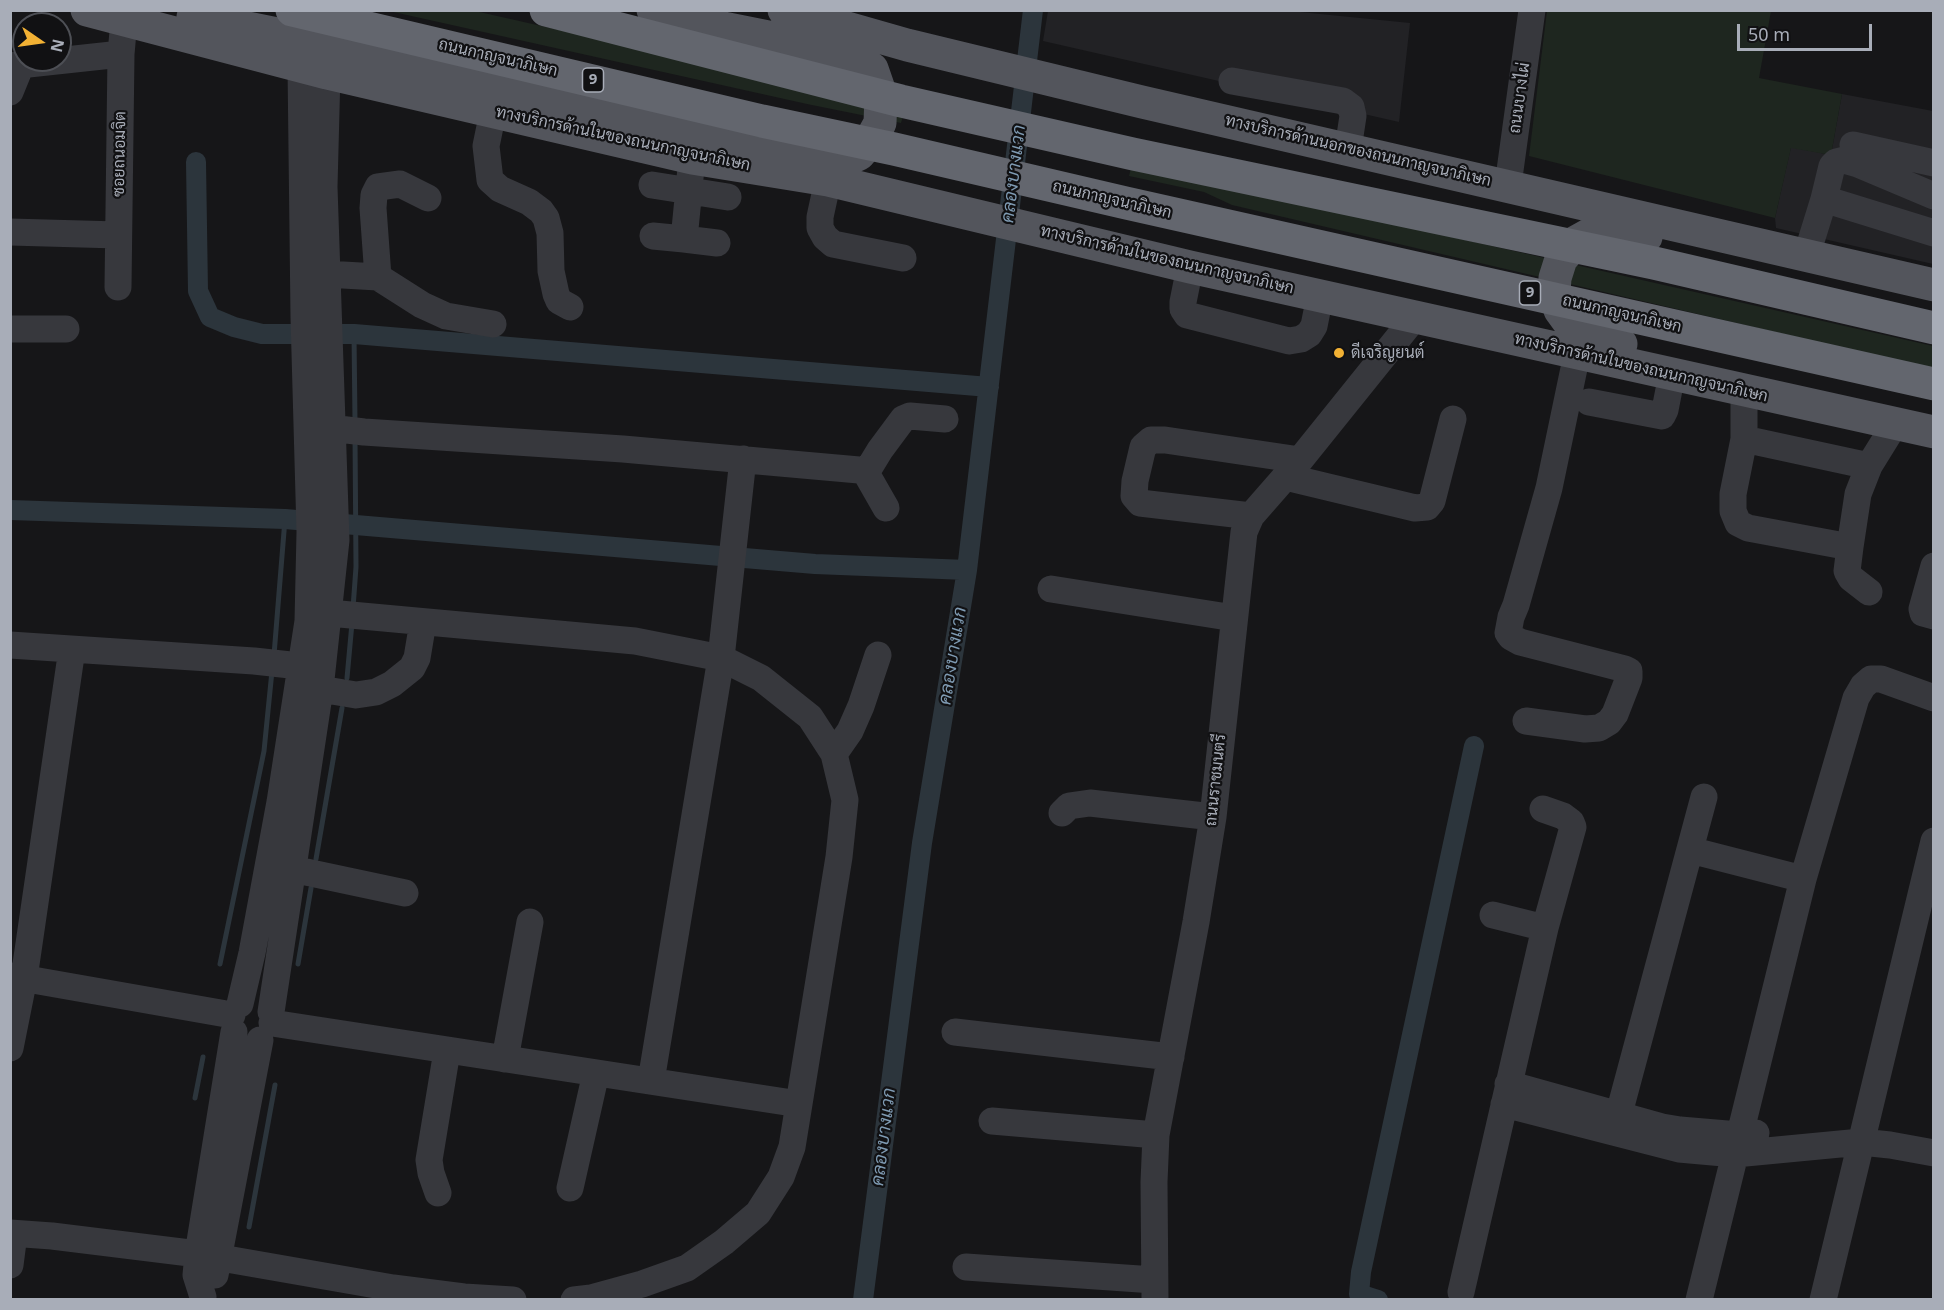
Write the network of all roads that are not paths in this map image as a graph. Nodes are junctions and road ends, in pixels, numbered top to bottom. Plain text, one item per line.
1 (87, 10) edge
2 (158, 10) edge
3 (292, 10) edge
4 (546, 10) edge
5 (653, 10) edge
6 (784, 10) edge
7 (1532, 10) edge
8 (124, 20) junction
9 (121, 54) junction
10 (72, 60) edge
11 (314, 70) junction
12 (15, 72) edge
13 (1232, 81) dead end
14 (10, 92) edge
15 (493, 112) junction
16 (1853, 145) dead end
17 (1348, 149) junction
18 (692, 158) junction
19 (1934, 163) edge
20 (828, 180) junction
21 (652, 184) dead end
22 (1508, 185) junction
23 (690, 191) junction
24 (1934, 196) edge
25 (728, 197) dead end
26 (428, 198) dead end
27 (1824, 199) junction
28 (10, 232) edge
29 (1934, 233) edge
30 (118, 235) junction
31 (653, 236) dead end
32 (684, 239) junction
33 (717, 243) dead end
34 (1808, 254) junction
35 (903, 258) dead end
36 (1190, 267) junction
37 (315, 274) junction
38 (378, 277) junction
39 (1934, 285) edge
40 (118, 287) dead end
41 (1320, 296) junction
42 (1934, 303) edge
43 (570, 307) dead end
44 (1414, 316) junction
45 (493, 324) dead end
46 (1934, 328) edge
47 (10, 329) edge
48 (66, 329) dead end
49 (1577, 354) junction
50 (1672, 374) junction
51 (1934, 384) edge
52 (1744, 391) junction
53 (1589, 402) dead end
54 (1934, 413) edge
55 (945, 419) dead end
56 (1453, 419) dead end
57 (1894, 424) junction
58 (338, 429) junction
59 (1934, 432) edge
60 (1744, 439) junction
61 (743, 459) junction
62 (1869, 466) junction
63 (1293, 468) junction
64 (866, 473) junction
65 (886, 508) dead end
66 (1251, 516) junction
67 (323, 536) junction
68 (1850, 547) junction
69 (1934, 566) edge
70 (1050, 589) dead end
71 (1869, 592) dead end
72 (350, 614) junction
73 (1934, 616) edge
74 (1234, 618) junction
75 (423, 622) junction
76 (10, 645) edge
77 (72, 649) junction
78 (878, 655) dead end
79 (721, 658) junction
80 (315, 675) junction
81 (1934, 698) edge
82 (1526, 721) dead end
83 (834, 754) junction
84 (1704, 797) dead end
85 (1543, 809) dead end
86 (1062, 813) dead end
87 (1212, 817) junction
88 (1934, 841) edge
89 (1690, 850) junction
90 (292, 869) junction
91 (1803, 879) junction
92 (405, 893) dead end
93 (1925, 908) edge
94 (1493, 915) dead end
95 (530, 922) dead end
96 (1545, 928) junction
97 (17, 977) edge
98 (235, 1017) junction
99 (268, 1025) junction
100 (955, 1032) dead end
101 (10, 1048) edge
102 (447, 1051) junction
103 (1171, 1057) junction
104 (505, 1059) junction
105 (596, 1073) junction
106 (651, 1081) junction
107 (1506, 1094) junction
108 (799, 1104) junction
109 (992, 1121) dead end
110 (1616, 1124) junction
111 (1863, 1133) junction
112 (1934, 1134) edge
113 (1156, 1136) junction
114 (1737, 1144) junction
115 (1934, 1153) edge
116 (570, 1188) dead end
117 (438, 1192) dead end
118 (12, 1233) edge
119 (208, 1256) junction
120 (10, 1265) edge
121 (966, 1267) dead end
122 (1154, 1290) edge
123 (1461, 1292) dead end
124 (415, 1295) edge
125 (203, 1298) edge
126 (513, 1299) edge
127 (574, 1299) edge
128 (1699, 1299) edge
129 (1823, 1299) edge

1 - 8 main road, ทางบริการด้านในของถนนกาญจนาภิเษก
2 - 5 main road
3 - 51 highway, ถนนกาญจนาภิเษก / 9
4 - 46 highway
6 - 17 main road, ทางบริการด้านนอกของถนนกาญจนาภิเษก
7 - 22 street, ถนนบางไผ่
8 - 9 street, ซอยถนอมจิต
8 - 11 main road, ทางบริการด้านในของถนนกาญจนาภิเษก
9 - 10 street
9 - 30 street, ซอยถนอมจิต
11 - 15 main road, ทางบริการด้านในของถนนกาญจนาภิเษก
11 - 37 street
12 - 14 street
13 - 17 street
15 - 18 main road, ทางบริการด้านในของถนนกาญจนาภิเษก
15 - 43 street
16 - 19 street
17 - 22 main road, ทางบริการด้านนอกของถนนกาญจนาภิเษก
18 - 20 main road, ทางบริการด้านในของถนนกาญจนาภิเษก
18 - 23 street
20 - 35 street
20 - 36 main road, ทางบริการด้านในของถนนกาญจนาภิเษก
21 - 23 street
22 - 34 main road, ทางบริการด้านนอกของถนนกาญจนาภิเษก
23 - 25 street
23 - 32 street
24 - 27 street
26 - 38 street
27 - 29 street
27 - 34 street
28 - 30 street
30 - 40 street, ซอยถนอมจิต
31 - 32 street
32 - 33 street
34 - 39 main road, ทางบริการด้านนอกของถนนกาญจนาภิเษก
36 - 41 main road, ทางบริการด้านในของถนนกาญจนาภิเษก
36 - 41 street
37 - 38 street
37 - 58 street
38 - 45 street
41 - 44 main road, ทางบริการด้านในของถนนกาญจนาภิเษก
42 - 54 main road
44 - 49 main road, ทางบริการด้านในของถนนกาญจนาภิเษก
44 - 63 street, ถนนราชมนตรี
47 - 48 street
49 - 50 main road, ทางบริการด้านในของถนนกาญจนาภิเษก
49 - 82 street
50 - 52 main road, ทางบริการด้านในของถนนกาญจนาภิเษก
50 - 53 street
52 - 57 main road, ทางบริการด้านในของถนนกาญจนาภิเษก
52 - 60 street
55 - 64 street
56 - 63 street
57 - 59 main road, ทางบริการด้านในของถนนกาญจนาภิเษก
57 - 62 street
58 - 61 street
58 - 67 street
60 - 62 street
60 - 68 street
61 - 64 street
61 - 79 street
62 - 68 street
63 - 66 street, ถนนราชมนตรี
63 - 66 street
64 - 65 street
66 - 74 street, ถนนราชมนตรี
67 - 72 street
67 - 80 street
68 - 71 street
69 - 73 street
70 - 74 street
72 - 75 street
72 - 80 street
74 - 87 street, ถนนราชมนตรี
75 - 79 street
75 - 80 street
76 - 77 street
77 - 80 street
77 - 97 street
78 - 83 street
79 - 83 street
79 - 106 street
80 - 90 street
80 - 98 street
81 - 91 street
83 - 108 street
84 - 89 street
85 - 96 street
86 - 87 street
87 - 103 street, ถนนราชมนตรี
88 - 93 street
89 - 91 street
89 - 110 street
90 - 92 street
90 - 99 street
91 - 114 street
93 - 111 street
94 - 96 street
95 - 104 street
96 - 107 street
97 - 98 street
97 - 101 street
98 - 99 street
98 - 99 street
98 - 119 street
99 - 102 street
99 - 119 street
100 - 103 street
102 - 104 street
102 - 117 street
103 - 113 street, ถนนราชมนตรี
104 - 105 street
105 - 106 street
105 - 116 street
106 - 108 street
107 - 110 street
107 - 123 street
108 - 127 street
109 - 113 street
110 - 114 street
111 - 112 street
111 - 114 street
111 - 115 street
111 - 129 street
113 - 122 street, ถนนราชมนตรี
114 - 128 street
118 - 119 street
118 - 120 street
119 - 124 street
119 - 125 street
121 - 122 street
124 - 126 street

